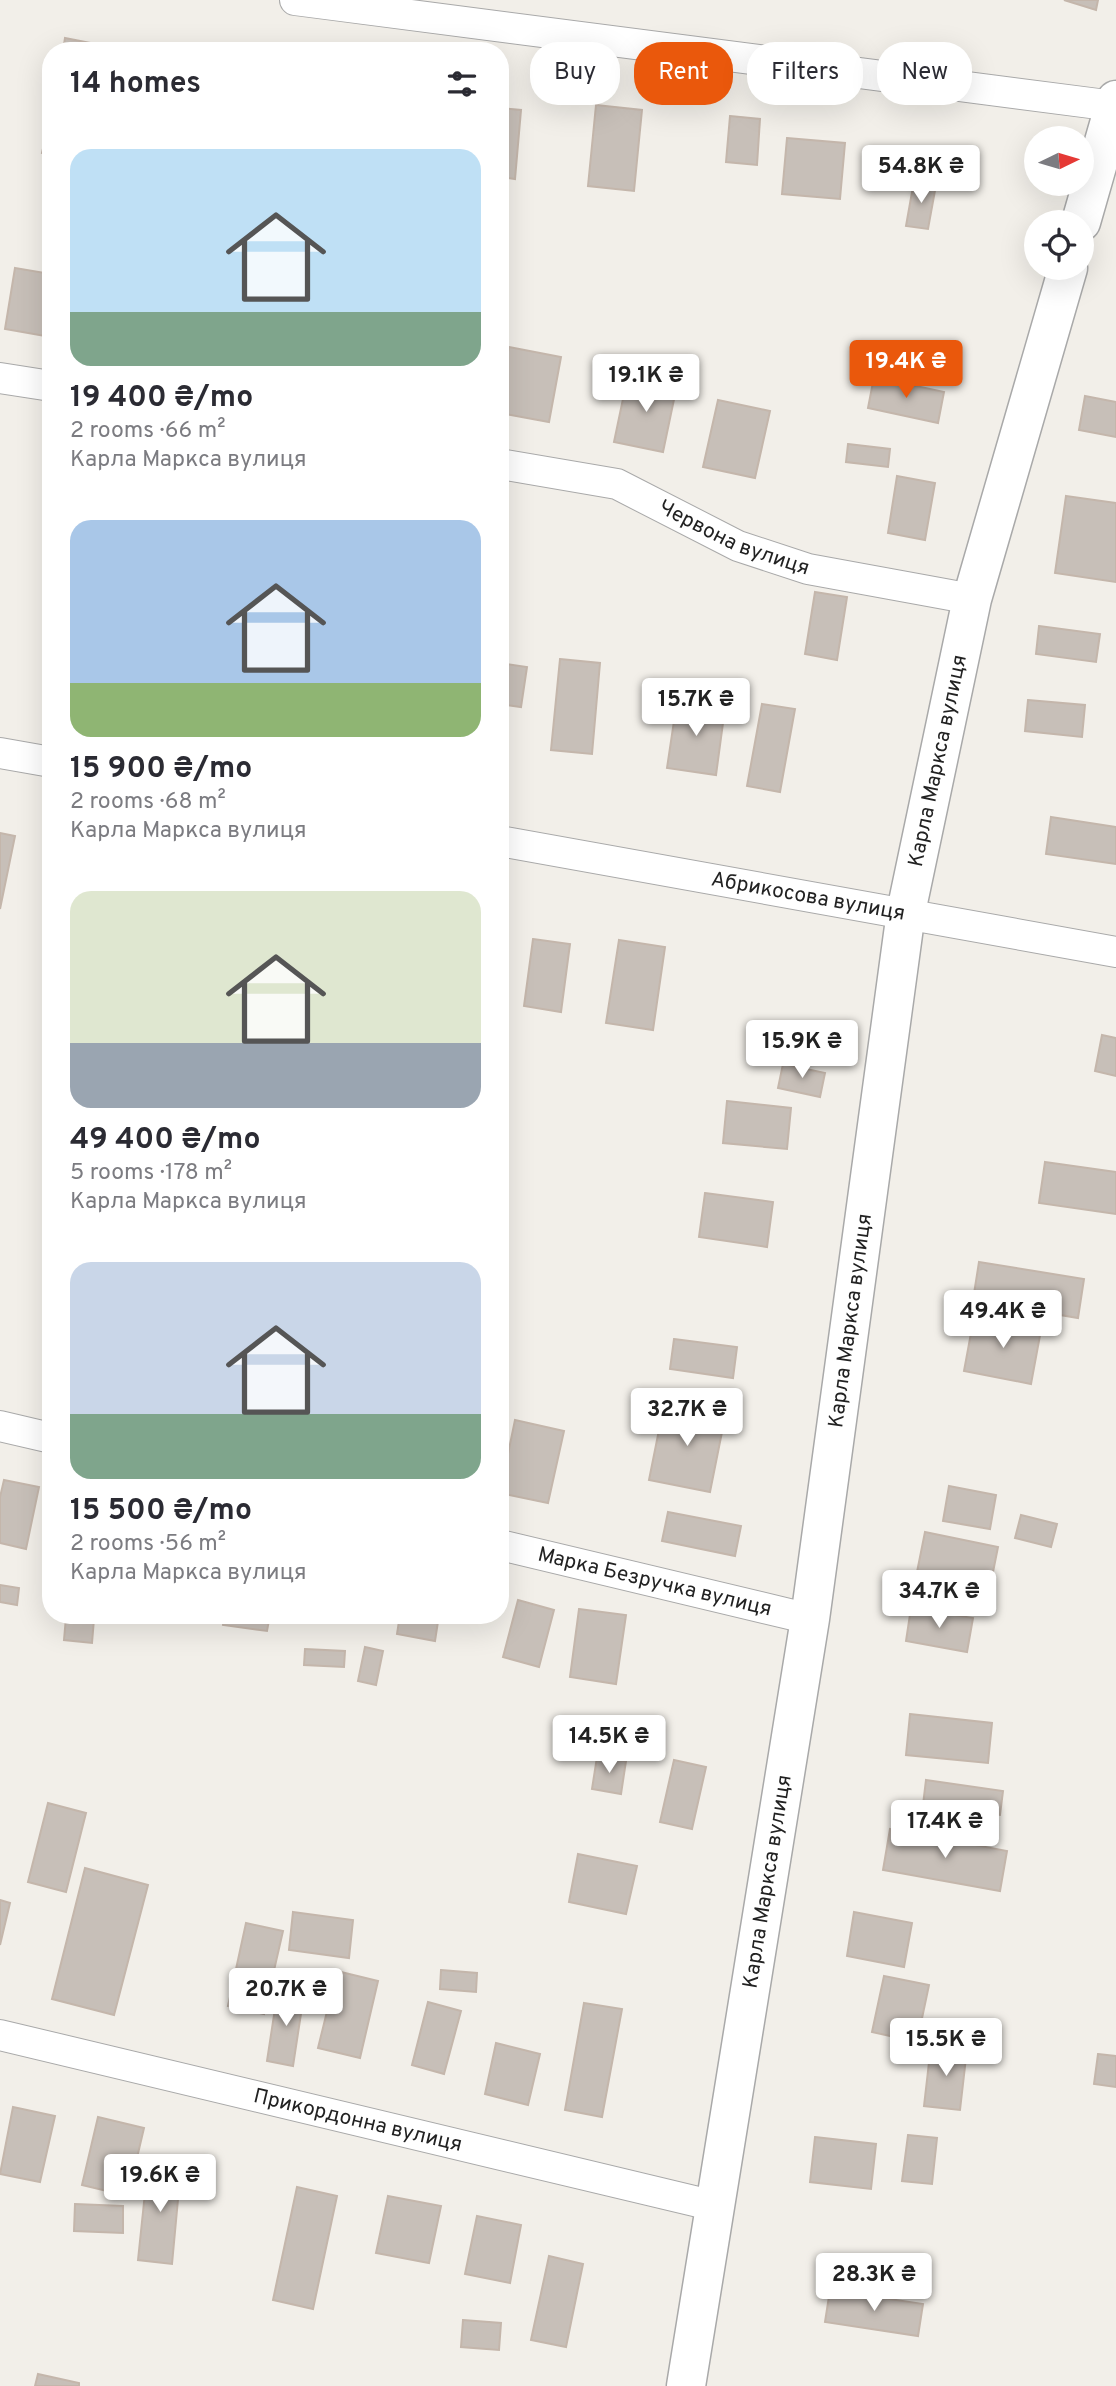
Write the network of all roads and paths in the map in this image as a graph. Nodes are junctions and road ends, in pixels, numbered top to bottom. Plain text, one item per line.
1 (295, 0) edge
2 (1115, 103) edge
3 (1084, 210) edge
4 (1065, 280) edge
5 (0, 378) edge
6 (42, 385) edge
7 (509, 466) edge
8 (972, 598) junction
9 (0, 753) edge
10 (42, 760) edge
11 (509, 843) edge
12 (906, 912) junction
13 (1116, 952) edge
14 (0, 1426) edge
15 (42, 1435) edge
16 (509, 1547) edge
17 (810, 1619) junction
18 (0, 2035) edge
19 (715, 2206) junction
20 (686, 2386) edge

1 - 2 street
2 - 3 street
4 - 8 street, Карла Маркса вулиця
5 - 6 street
7 - 8 street, Червона вулиця
8 - 12 street, Карла Маркса вулиця
9 - 10 street
11 - 12 street, Абрикосова вулиця
12 - 13 street, Абрикосова вулиця
12 - 17 street, Карла Маркса вулиця
14 - 15 street
16 - 17 street, Марка Безручка вулиця
17 - 19 street, Карла Маркса вулиця
18 - 19 street, Прикордонна вулиця
19 - 20 street, Карла Маркса вулиця

